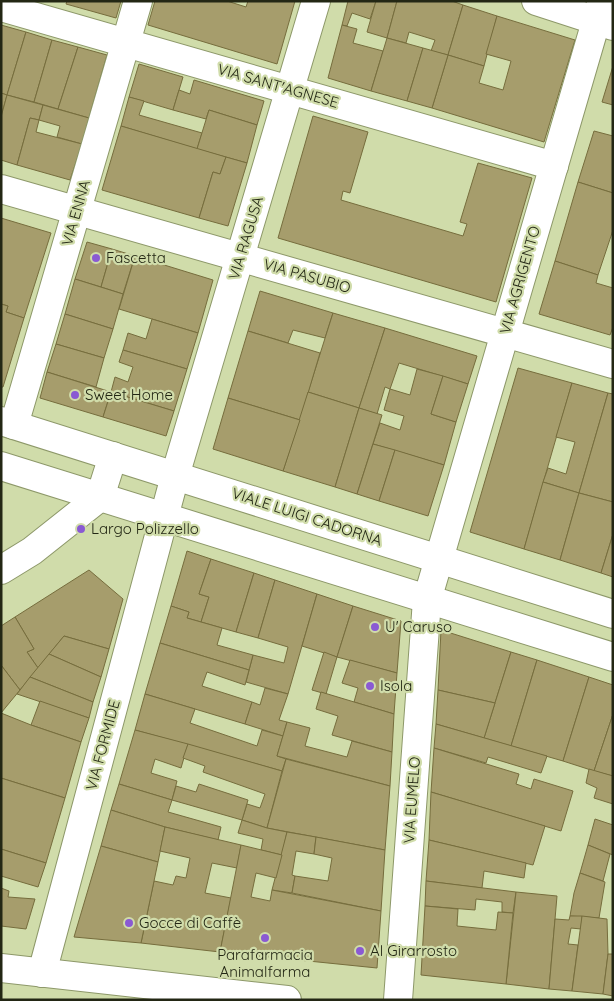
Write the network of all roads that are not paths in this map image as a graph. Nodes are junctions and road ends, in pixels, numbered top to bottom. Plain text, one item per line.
1 (138, 1) edge
2 (316, 1) edge
3 (536, 1) edge
4 (1, 7) edge
5 (604, 16) edge
6 (125, 43) junction
7 (290, 90) junction
8 (554, 166) junction
9 (1, 188) edge
10 (76, 210) junction
11 (240, 257) junction
12 (505, 333) junction
13 (613, 364) edge
14 (8, 423) edge
15 (113, 456) junction
16 (1, 466) edge
17 (175, 476) junction
18 (100, 497) junction
19 (164, 517) junction
20 (438, 559) junction
21 (1, 570) edge
22 (427, 600) junction
23 (613, 614) edge
24 (613, 657) edge
25 (1, 968) edge
26 (42, 973) junction
27 (287, 1000) edge
28 (398, 1000) edge

1 - 6 street, VIA ENNA
2 - 7 street, VIA RAGUSA
3 - 5 street
4 - 6 street, VIA SANT'AGNESE
5 - 8 street, VIA AGRIGENTO
6 - 7 street, VIA SANT'AGNESE
6 - 10 street, VIA ENNA
7 - 8 street, VIA SANT'AGNESE
7 - 11 street, VIA RAGUSA
8 - 12 street, VIA AGRIGENTO
9 - 10 street, VIA PASUBIO
10 - 11 street, VIA PASUBIO
10 - 14 street, VIA ENNA
11 - 12 street, VIA PASUBIO
11 - 17 street, VIA RAGUSA
12 - 13 street, VIA PASUBIO
12 - 20 street, VIA AGRIGENTO
14 - 15 street, VIALE LUIGI CADORNA
15 - 17 street, VIALE LUIGI CADORNA
15 - 18 street
16 - 18 street
17 - 19 street, VIA RAGUSA
17 - 20 street, VIALE LUIGI CADORNA
18 - 19 street
18 - 21 street
19 - 22 street
19 - 26 street, VIA FORMIDE
20 - 22 street, VIA AGRIGENTO
20 - 23 street, VIALE LUIGI CADORNA
22 - 24 street
22 - 28 street, VIA EUMELO
25 - 26 street
26 - 27 street

